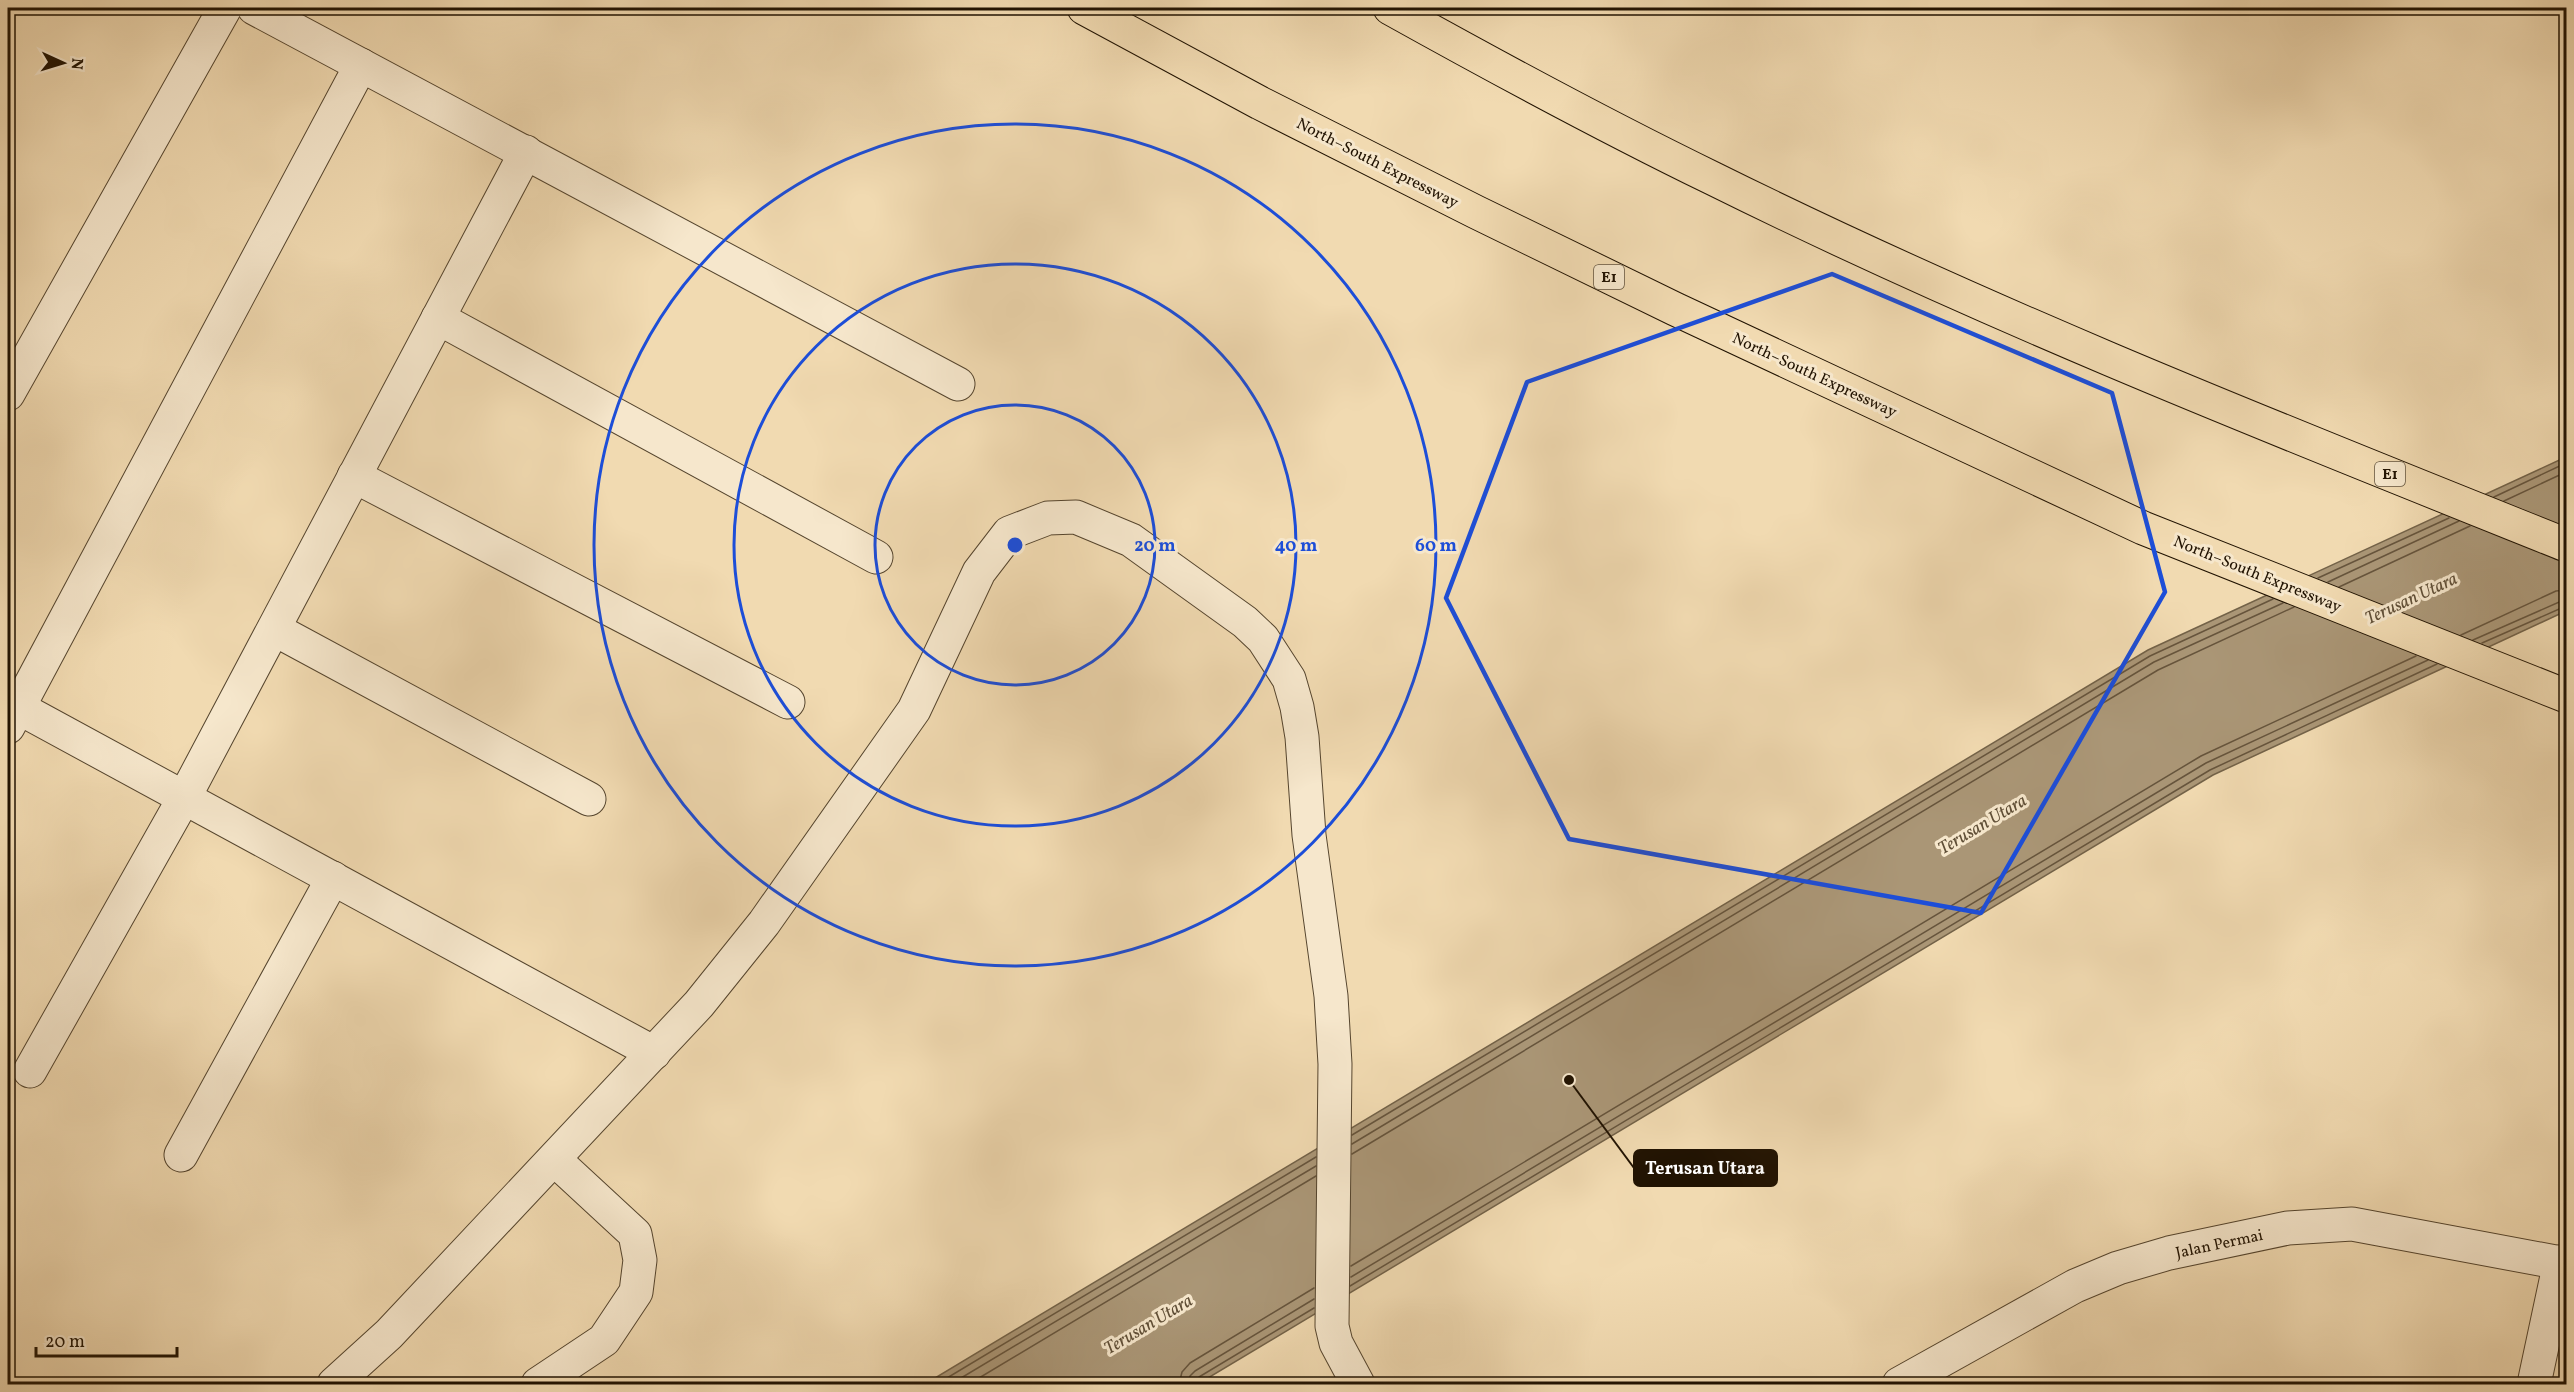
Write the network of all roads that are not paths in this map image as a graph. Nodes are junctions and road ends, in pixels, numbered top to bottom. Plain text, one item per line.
1 (225, 8) edge
2 (254, 8) edge
3 (1084, 8) edge
4 (1390, 8) edge
5 (361, 65) junction
6 (526, 152) junction
7 (438, 318) junction
8 (958, 384) dead end
9 (8, 394) edge
10 (354, 476) junction
11 (2566, 545) edge
12 (876, 557) dead end
13 (274, 629) junction
14 (2566, 696) edge
15 (788, 702) dead end
16 (11, 712) edge
17 (184, 798) junction
18 (589, 799) dead end
19 (333, 878) junction
20 (654, 1053) junction
21 (30, 1071) dead end
22 (181, 1155) dead end
23 (555, 1160) junction
24 (2563, 1263) edge
25 (334, 1384) edge
26 (538, 1384) edge
27 (1358, 1384) edge
28 (1899, 1384) edge
29 (2534, 1384) edge

1 - 9 street
2 - 5 street
3 - 14 highway, North–South Expressway / E1
4 - 11 highway, E1
5 - 6 street
5 - 16 street
6 - 7 street
6 - 8 street
7 - 10 street
7 - 12 street
10 - 13 street
10 - 15 street
13 - 17 street
13 - 18 street
16 - 17 street
17 - 19 street
17 - 21 street
19 - 20 street
19 - 22 street
20 - 23 street
20 - 27 street
23 - 25 street
23 - 26 street
24 - 28 street, Jalan Permai
24 - 29 street

